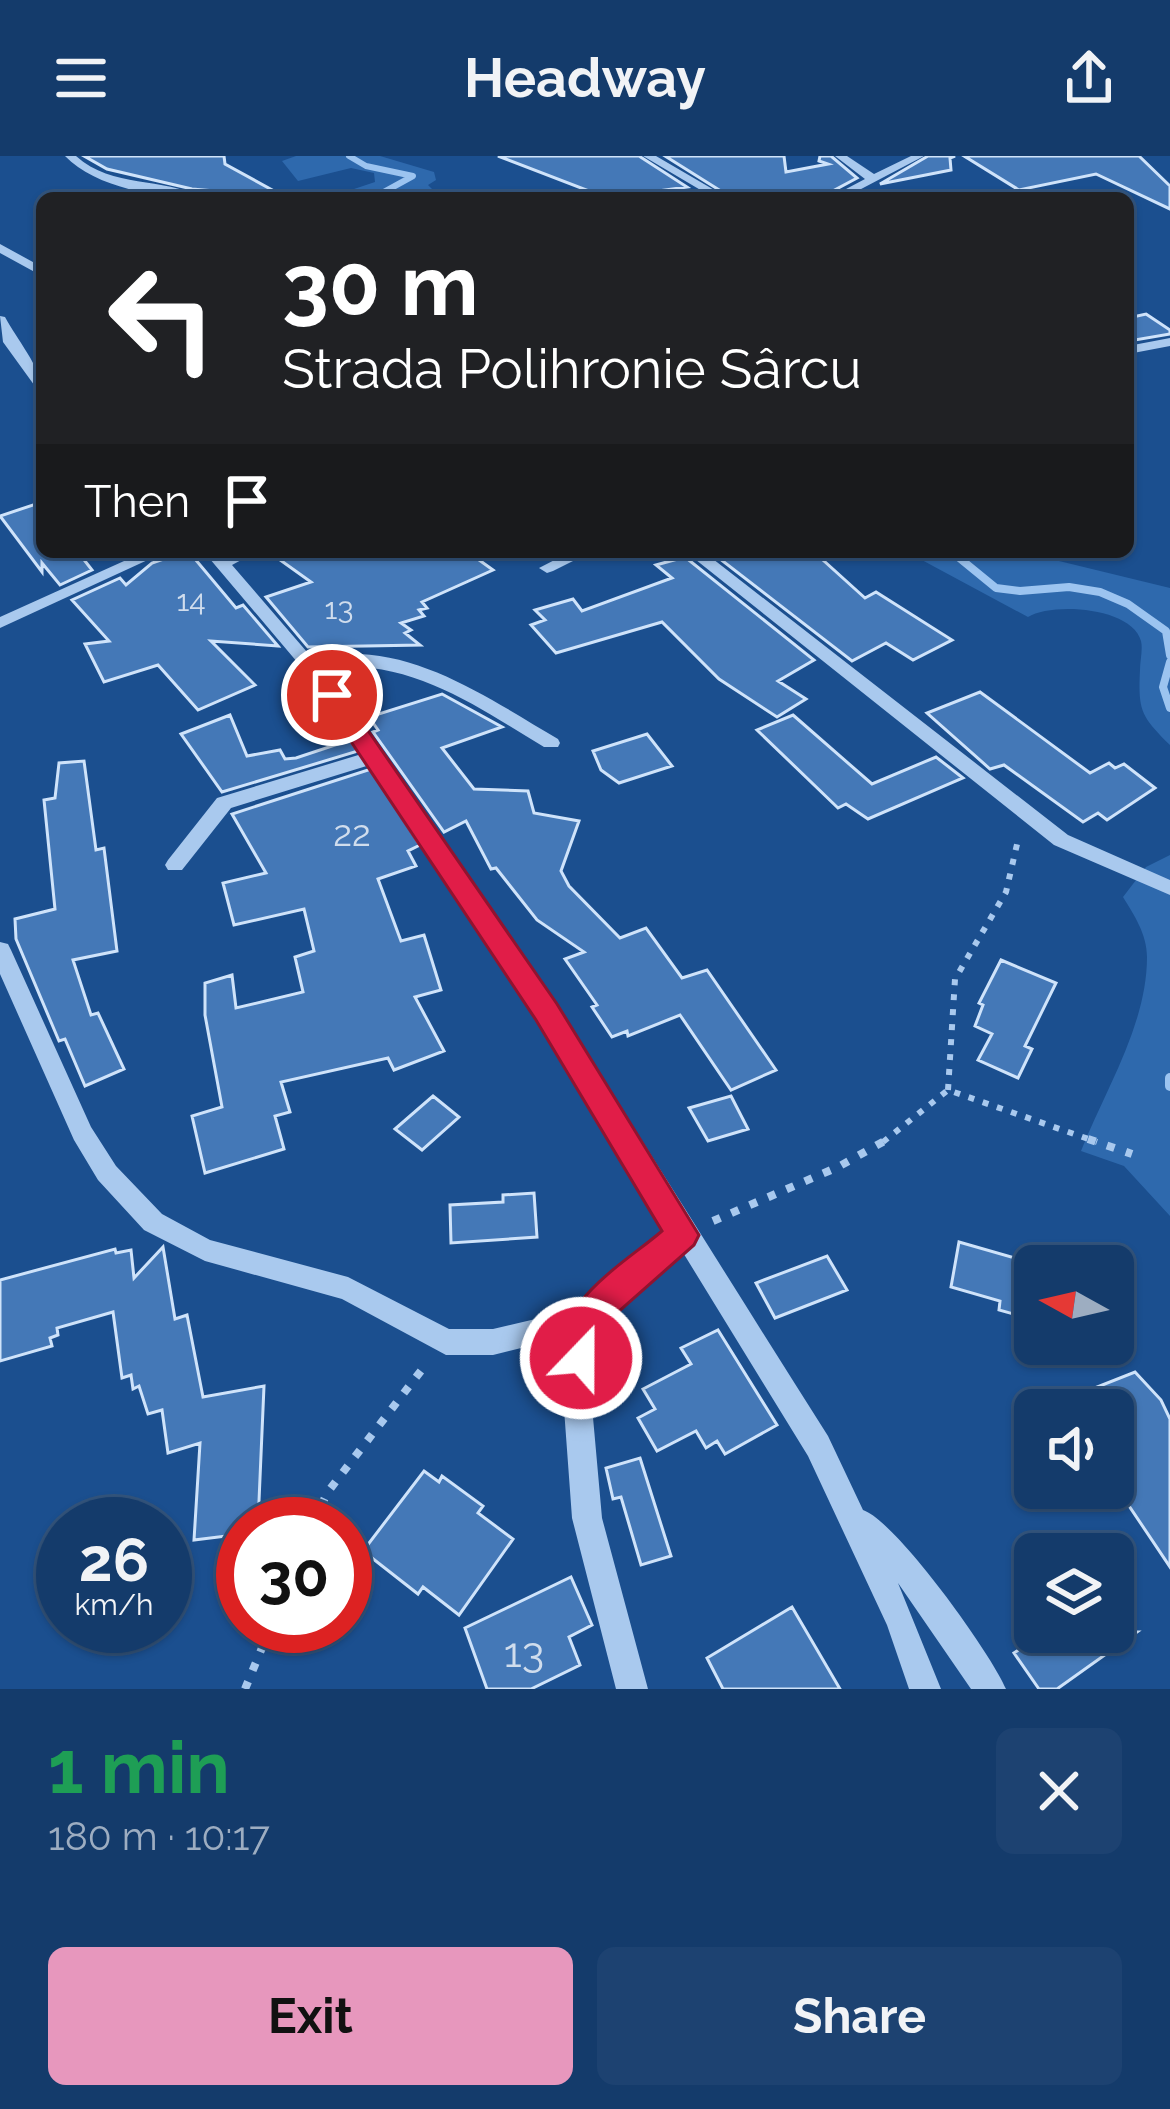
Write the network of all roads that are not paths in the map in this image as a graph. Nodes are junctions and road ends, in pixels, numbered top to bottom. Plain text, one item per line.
1 (70, 156) edge
2 (648, 156) edge
3 (840, 156) edge
4 (919, 156) edge
5 (870, 177) junction
6 (180, 192) edge
7 (711, 192) edge
8 (846, 192) edge
9 (0, 248) edge
10 (36, 269) edge
11 (0, 320) edge
12 (1170, 342) edge
13 (1134, 349) edge
14 (36, 378) edge
15 (144, 558) edge
16 (219, 558) edge
17 (570, 558) edge
18 (702, 558) edge
19 (547, 568) dead end
20 (0, 623) edge
21 (309, 665) junction
22 (551, 743) dead end
23 (377, 756) junction
24 (175, 865) dead end
25 (1170, 888) edge
26 (0, 950) edge
27 (682, 1235) junction
28 (585, 1320) junction
29 (852, 1511) junction
30 (632, 1689) edge
31 (925, 1689) edge
32 (990, 1689) edge

1 - 6 street
2 - 7 street
3 - 5 street
4 - 5 street
5 - 8 street
9 - 10 street
11 - 14 street
12 - 13 street
15 - 20 street
16 - 21 street
17 - 19 street
18 - 25 street
21 - 22 street
21 - 23 street
23 - 24 street
23 - 27 street
26 - 28 street
27 - 28 street
27 - 29 street
28 - 30 street
29 - 31 street
29 - 32 street

